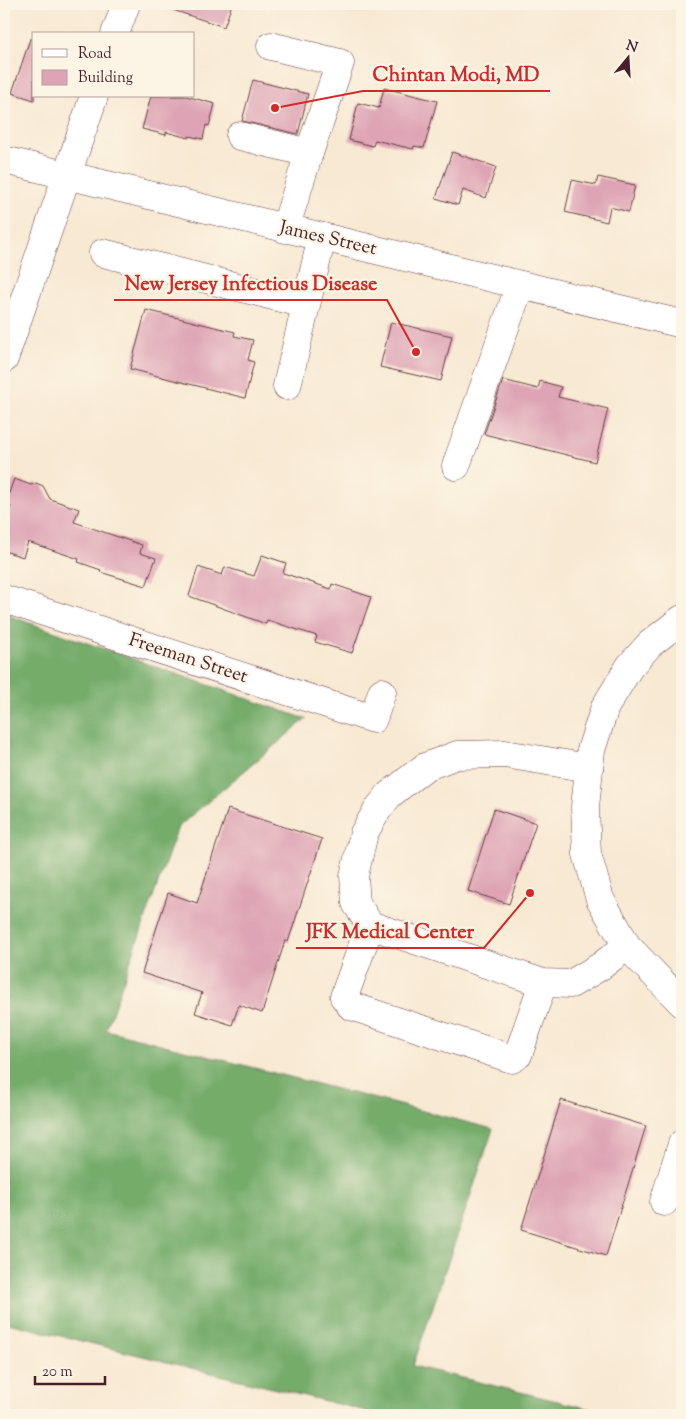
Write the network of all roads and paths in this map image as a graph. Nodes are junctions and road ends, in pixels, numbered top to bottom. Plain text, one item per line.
1 (126, 4) edge
2 (116, 32) edge
3 (271, 46) dead end
4 (93, 98) edge
5 (240, 136) dead end
6 (308, 153) junction
7 (4, 160) edge
8 (62, 187) junction
9 (285, 229) junction
10 (322, 237) junction
11 (103, 254) dead end
12 (520, 285) junction
13 (305, 304) junction
14 (682, 324) edge
15 (4, 359) edge
16 (287, 386) dead end
17 (456, 466) dead end
18 (4, 599) edge
19 (682, 619) edge
20 (382, 692) dead end
21 (589, 768) junction
22 (370, 925) junction
23 (627, 946) junction
24 (543, 983) junction
25 (682, 1003) edge
26 (682, 1144) edge
27 (664, 1202) dead end

1 - 2 street
3 - 6 street
4 - 8 street
5 - 6 street
6 - 9 street
7 - 8 street, James Street
8 - 9 street, James Street
8 - 15 street
9 - 10 street, James Street
10 - 12 street, James Street
10 - 13 street
11 - 13 street
12 - 14 street, James Street
12 - 17 street
13 - 16 street
18 - 20 street, Freeman Street
19 - 21 street
21 - 22 street
21 - 23 street
22 - 24 street
22 - 24 street
23 - 24 street
23 - 25 street
26 - 27 street

